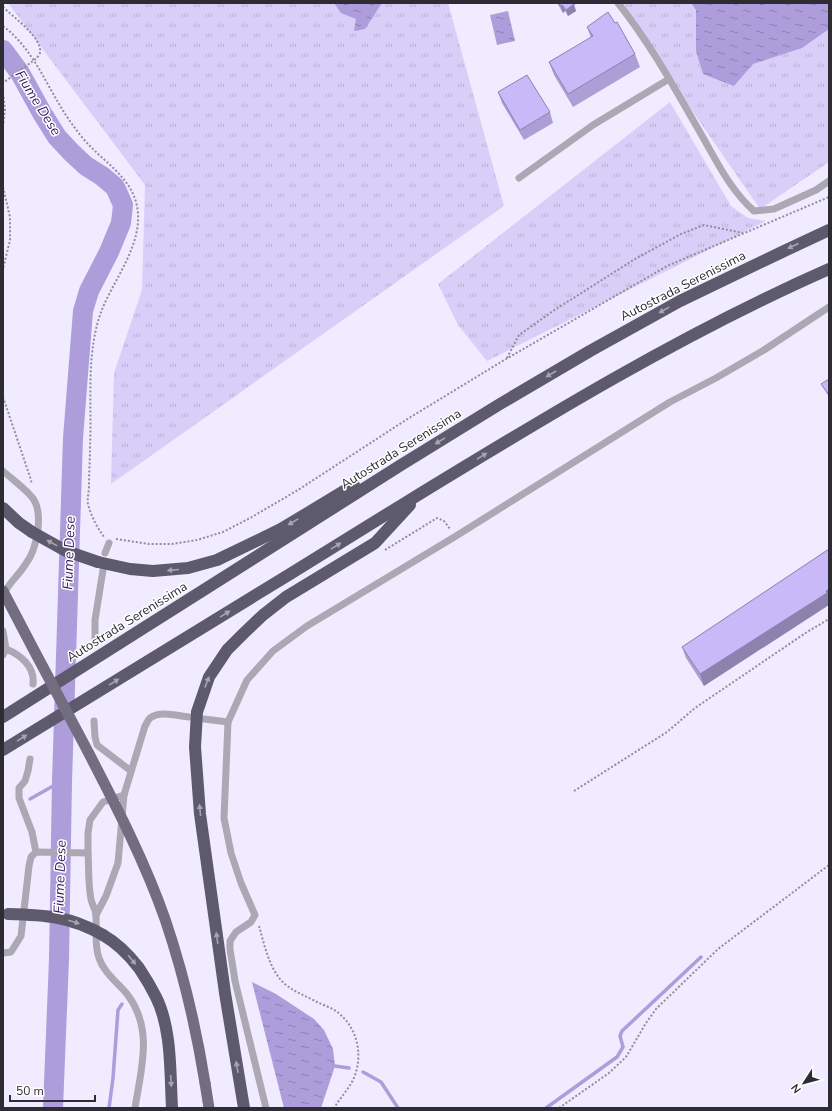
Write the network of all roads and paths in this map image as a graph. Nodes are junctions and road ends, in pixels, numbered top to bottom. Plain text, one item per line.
1 (618, 3) edge
2 (3, 7) edge
3 (3, 26) edge
4 (34, 60) junction
5 (669, 79) junction
6 (3, 83) edge
7 (3, 93) edge
8 (3, 125) edge
9 (519, 178) dead end
10 (829, 181) edge
11 (3, 187) edge
12 (829, 198) edge
13 (829, 230) edge
14 (744, 234) junction
15 (3, 269) edge
16 (829, 269) edge
17 (829, 307) edge
18 (506, 359) junction
19 (3, 398) edge
20 (401, 465) junction
21 (3, 471) edge
22 (418, 495) junction
23 (32, 496) junction
24 (3, 508) edge
25 (456, 536) junction
26 (109, 543) junction
27 (381, 553) dead end
28 (102, 562) junction
29 (3, 591) edge
30 (3, 595) edge
31 (829, 619) edge
32 (3, 631) edge
33 (95, 642) dead end
34 (5, 652) edge
35 (33, 684) dead end
36 (3, 717) edge
37 (189, 717) dead end
38 (204, 719) dead end
39 (94, 721) dead end
40 (228, 722) junction
41 (3, 750) edge
42 (30, 759) dead end
43 (131, 771) junction
44 (574, 791) dead end
45 (124, 795) junction
46 (40, 852) junction
47 (88, 853) junction
48 (829, 865) edge
49 (6, 914) edge
50 (96, 915) junction
51 (255, 915) junction
52 (3, 953) edge
53 (135, 1108) edge
54 (172, 1108) edge
55 (209, 1108) edge
56 (244, 1108) edge
57 (266, 1108) edge
58 (334, 1108) edge
59 (559, 1108) edge

1 - 5 lane
2 - 4 path
3 - 4 path
4 - 6 path
4 - 26 path
5 - 9 lane
5 - 10 lane
7 - 8 path
11 - 15 path
12 - 14 path
13 -> 20 highway, Autostrada Serenissima
14 - 18 path
14 - 18 path
22 -> 16 highway
17 - 25 lane
18 - 26 path
19 - 23 path
20 -> 28 highway
20 - 36 highway, Autostrada Serenissima
21 - 23 lane
41 -> 22 highway
56 -> 22 highway
23 - 30 lane
28 -> 24 highway, bridge
25 - 27 path
25 - 40 lane
26 - 28 lane
28 - 33 lane
29 - 55 main road, bridge
31 - 44 path
32 - 34 lane
34 - 35 lane
37 - 43 lane
38 - 40 lane
39 - 43 lane
40 - 51 lane
42 - 46 lane
43 - 45 lane
45 - 47 lane
45 - 50 lane
46 - 47 lane
46 - 52 lane
47 - 50 lane
48 - 59 path
49 -> 54 highway, bridge
50 - 53 lane
51 - 57 lane
51 - 58 path

